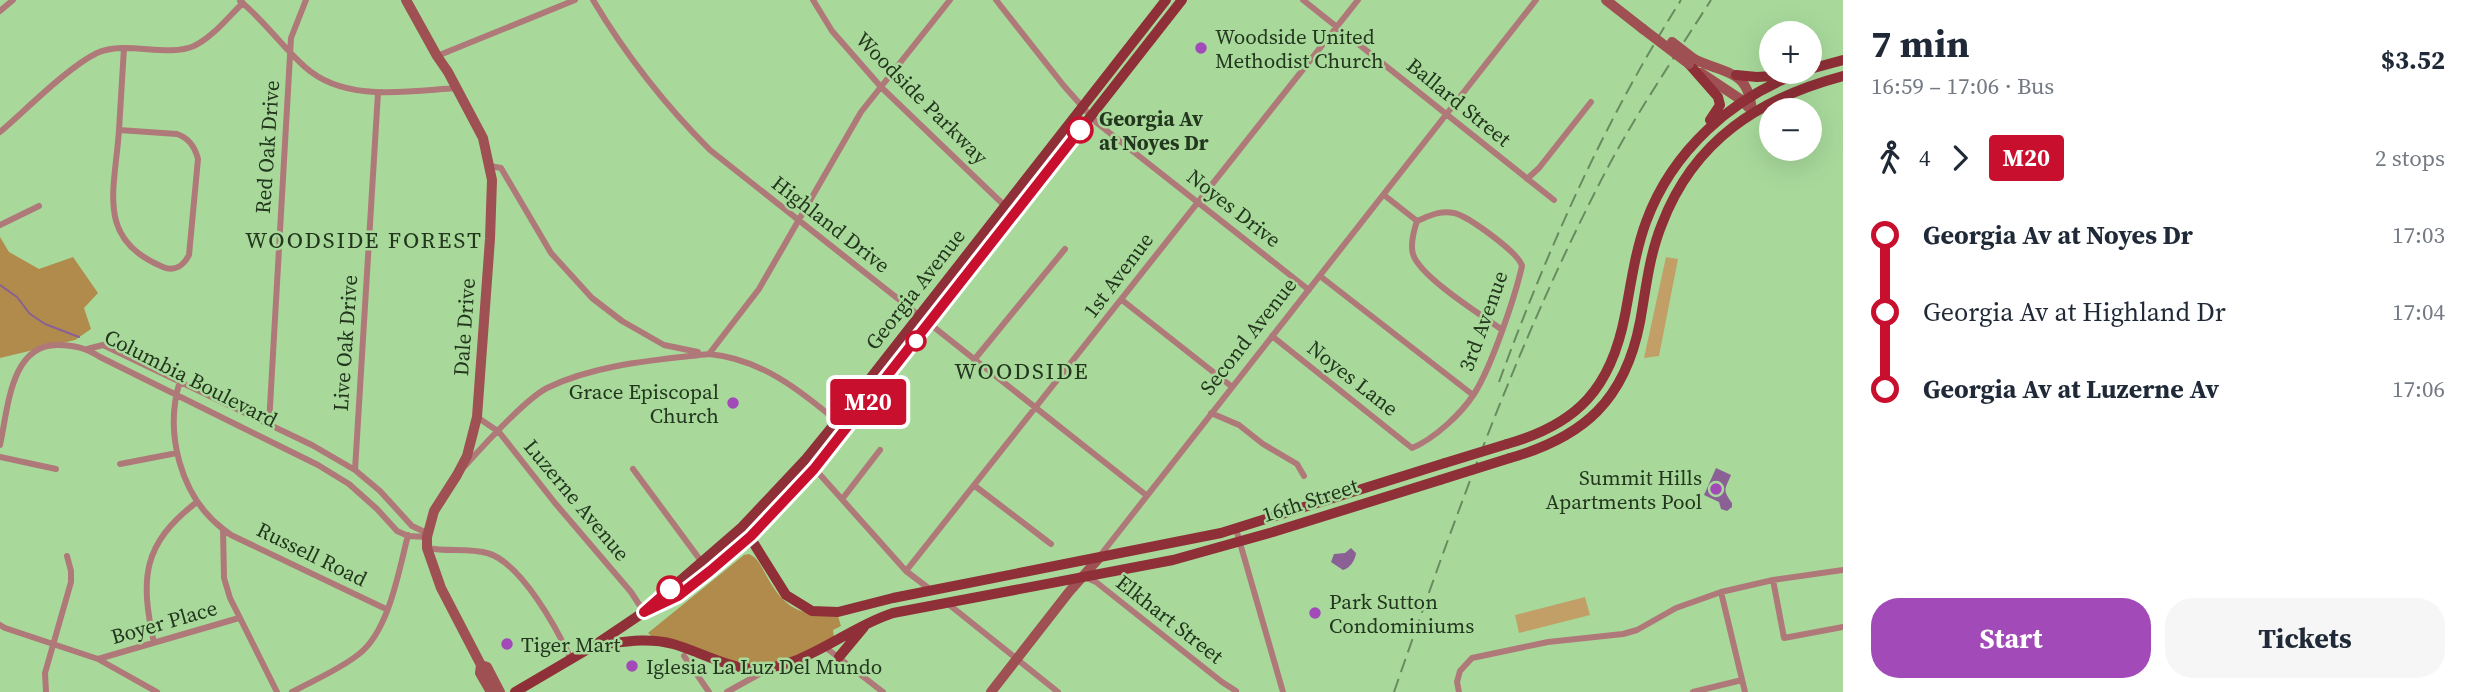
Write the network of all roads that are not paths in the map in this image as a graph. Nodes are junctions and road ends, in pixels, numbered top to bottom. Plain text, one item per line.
1 (13, 0) edge
2 (306, 0) edge
3 (406, 0) edge
4 (575, 0) edge
5 (593, 0) edge
6 (813, 0) edge
7 (950, 0) edge
8 (996, 0) edge
9 (1166, 0) edge
10 (1182, 0) edge
11 (1303, 0) edge
12 (1359, 0) edge
13 (1605, 0) edge
14 (1617, 0) edge
15 (241, 1) edge
16 (1536, 1) edge
17 (0, 11) edge
18 (1640, 23) junction
19 (1338, 27) junction
20 (124, 48) junction
21 (290, 52) junction
22 (437, 56) junction
23 (1843, 60) edge
24 (1691, 62) junction
25 (1822, 66) edge
26 (1736, 75) junction
27 (1843, 76) edge
28 (1759, 77) edge
29 (454, 83) junction
30 (1777, 84) edge
31 (881, 87) junction
32 (378, 93) junction
33 (1747, 99) junction
34 (1591, 102) dead end
35 (1082, 107) junction
36 (1752, 113) junction
37 (1447, 114) junction
38 (1091, 117) junction
39 (118, 130) junction
40 (0, 132) edge
41 (1692, 145) junction
42 (490, 166) junction
43 (1527, 179) junction
44 (1384, 195) junction
45 (1554, 200) dead end
46 (1200, 202) junction
47 (39, 206) dead end
48 (1010, 210) junction
49 (797, 220) junction
50 (1416, 221) junction
51 (0, 225) edge
52 (1653, 248) junction
53 (1065, 249) dead end
54 (1320, 276) junction
55 (1309, 290) junction
56 (1122, 300) junction
57 (1626, 309) junction
58 (918, 316) junction
59 (929, 324) junction
60 (1501, 329) junction
61 (1272, 336) junction
62 (87, 349) junction
63 (709, 354) junction
64 (975, 360) junction
65 (180, 381) junction
66 (1231, 386) junction
67 (1613, 391) junction
68 (176, 395) junction
69 (1473, 395) junction
70 (1037, 408) junction
71 (1212, 413) junction
72 (477, 417) junction
73 (837, 421) junction
74 (269, 424) junction
75 (847, 429) junction
76 (499, 432) junction
77 (0, 444) edge
78 (1412, 447) joint
79 (880, 450) dead end
80 (177, 453) junction
81 (0, 457) edge
82 (806, 459) junction
83 (120, 464) dead end
84 (56, 469) dead end
85 (634, 469) dead end
86 (814, 469) junction
87 (355, 470) junction
88 (457, 475) junction
89 (1304, 476) dead end
90 (975, 486) junction
91 (1146, 495) junction
92 (843, 498) junction
93 (197, 502) junction
94 (411, 525) junction
95 (742, 527) junction
96 (223, 529) junction
97 (1236, 529) junction
98 (751, 536) junction
99 (408, 537) junction
100 (427, 539) junction
101 (1239, 542) junction
102 (1051, 544) dead end
103 (67, 556) dead end
104 (1098, 558) junction
105 (701, 561) junction
106 (1843, 570) edge
107 (906, 571) junction
108 (1082, 576) junction
109 (1773, 580) junction
110 (931, 590) junction
111 (1721, 592) junction
112 (945, 602) junction
113 (386, 610) junction
114 (644, 612) junction
115 (239, 618) junction
116 (867, 623) junction
117 (0, 625) edge
118 (1843, 627) edge
119 (153, 643) junction
120 (52, 644) junction
121 (595, 645) junction
122 (825, 647) junction
123 (684, 656) dead end
124 (839, 657) junction
125 (98, 659) junction
126 (571, 659) junction
127 (1017, 660) junction
128 (481, 665) junction
129 (771, 668) junction
130 (1742, 680) junction
131 (1236, 691) edge
132 (46, 692) edge
133 (156, 692) edge
134 (277, 692) edge
135 (292, 692) edge
136 (491, 692) edge
137 (500, 692) edge
138 (515, 692) edge
139 (709, 692) edge
140 (727, 692) edge
141 (883, 692) edge
142 (991, 692) edge
143 (1058, 692) edge
144 (1283, 692) edge
145 (1459, 692) edge
146 (1693, 692) edge
147 (1745, 692) edge

1 - 17 street
2 - 21 street, Red Oak Drive
3 - 22 street, Dale Drive
4 - 22 street
5 - 49 street, Highland Drive
6 - 31 street, Woodside Parkway
7 - 31 street
8 - 35 street, Noyes Drive
9 - 35 main road, Georgia Avenue
10 - 38 main road, Georgia Avenue
11 - 19 street, Ballard Street
12 - 19 street, 1st Avenue
13 - 18 street
14 - 18 street
15 - 20 street
15 - 21 street
16 - 37 street, Second Avenue
18 - 24 street, bridge
19 - 37 street, Ballard Street
19 - 46 street, 1st Avenue
20 - 39 street
20 - 40 street
21 - 32 street
21 - 74 street, Red Oak Drive
22 - 29 street, Dale Drive
23 - 25 main road
24 - 26 street
24 - 33 street
24 - 41 main road
26 - 28 main road
26 - 33 street
27 - 36 main road, 16th Street
29 - 32 street
29 - 42 street, Dale Drive
30 - 33 main road, 16th Street
31 - 48 street, Woodside Parkway
31 - 49 street
32 - 87 street, Live Oak Drive
33 - 36 street
33 - 41 main road, 16th Street
34 - 43 street
35 - 38 street, Noyes Drive
35 - 48 main road, Georgia Avenue
36 - 52 main road, 16th Street
37 - 43 street, Ballard Street
37 - 44 street, Second Avenue
38 - 46 street, Noyes Drive
38 - 48 main road, Georgia Avenue
39 - 39 street
41 - 57 main road, 16th Street
42 - 63 street
42 - 72 street, Dale Drive
43 - 45 street, Ballard Street
44 - 50 street
44 - 54 street, Second Avenue
46 - 55 street, Noyes Drive
46 - 56 street, 1st Avenue
47 - 51 street
48 - 58 main road, Georgia Avenue
48 - 59 main road, Georgia Avenue
49 - 58 street, Highland Drive
49 - 63 street
50 - 60 street
50 - 60 street, 3rd Avenue
52 - 57 main road
52 - 67 main road, 16th Street
53 - 64 street
54 - 55 street, Second Avenue
54 - 69 street
55 - 61 street, Second Avenue
56 - 66 street
56 - 70 street, 1st Avenue
57 - 67 main road
57 - 97 main road, 16th Street, bridge
58 - 59 street, Highland Drive
58 - 73 main road, Georgia Avenue
59 - 64 street, Highland Drive
59 - 75 main road, Georgia Avenue
60 - 69 street, 3rd Avenue
61 - 66 street, Second Avenue
61 - 78 street, Noyes Lane
62 - 65 street, Columbia Boulevard
62 - 68 street, Columbia Boulevard
62 - 77 street
63 - 73 street
63 - 76 street
64 - 70 street, Highland Drive
65 - 68 street, Russell Road
65 - 74 street, Columbia Boulevard
66 - 71 street, Second Avenue
67 - 101 main road, 16th Street, bridge
68 - 80 street, Russell Road
68 - 99 street, Columbia Boulevard
69 - 78 street, 3rd Avenue
70 - 90 street, 1st Avenue
70 - 91 street, Highland Drive
71 - 89 street
71 - 91 street, Second Avenue
72 - 76 street, Luzerne Avenue
72 - 88 street, Dale Drive
73 - 75 street
73 - 82 main road, Georgia Avenue
74 - 87 street, Columbia Boulevard
75 - 86 main road, Georgia Avenue
76 - 88 street
76 - 114 street, Luzerne Avenue
79 - 92 street
80 - 83 street
80 - 93 street, Russell Road
81 - 84 street
82 - 86 street
82 - 95 main road, Georgia Avenue
85 - 105 street
86 - 92 street
86 - 98 main road, Georgia Avenue
87 - 94 street, Columbia Boulevard
88 - 100 street, Dale Drive
90 - 102 street
90 - 107 street, 1st Avenue
91 - 104 street, Second Avenue
92 - 107 street
93 - 96 street, Russell Road
93 - 119 street
94 - 99 street
94 - 100 street, Columbia Boulevard
95 - 98 main road, 16th Street
95 - 105 main road, Georgia Avenue
96 - 113 street, Russell Road
96 - 115 street
97 - 101 street
97 - 104 main road, 16th Street
98 - 110 main road, 16th Street
98 - 114 main road, Georgia Avenue
99 - 100 street
99 - 113 street
100 - 126 street
100 - 128 street
101 - 108 main road, 16th Street
101 - 144 street
103 - 120 street
104 - 108 street, Second Avenue
104 - 110 main road, 16th Street
105 - 114 main road, Georgia Avenue
106 - 109 street
107 - 110 street
108 - 112 main road, 16th Street
108 - 127 street, Second Avenue
108 - 131 street, Elkhart Street
109 - 111 street
109 - 118 street
111 - 130 street
111 - 145 street
112 - 116 main road, 16th Street
112 - 127 street
113 - 135 street
114 - 121 main road, Georgia Avenue
115 - 119 street, Boyer Place
115 - 134 street
116 - 122 main road, 16th Street
116 - 124 main road
117 - 120 street
119 - 125 street, Boyer Place
120 - 125 street
120 - 132 street
121 - 126 main road, Georgia Avenue
121 - 129 main road, 16th Street
122 - 124 street
122 - 129 main road, 16th Street
123 - 139 street
124 - 141 street
125 - 133 street
126 - 138 main road, Georgia Avenue
127 - 142 street, Second Avenue
127 - 143 street
128 - 136 street
128 - 137 street
129 - 140 street
130 - 146 street
130 - 147 street

